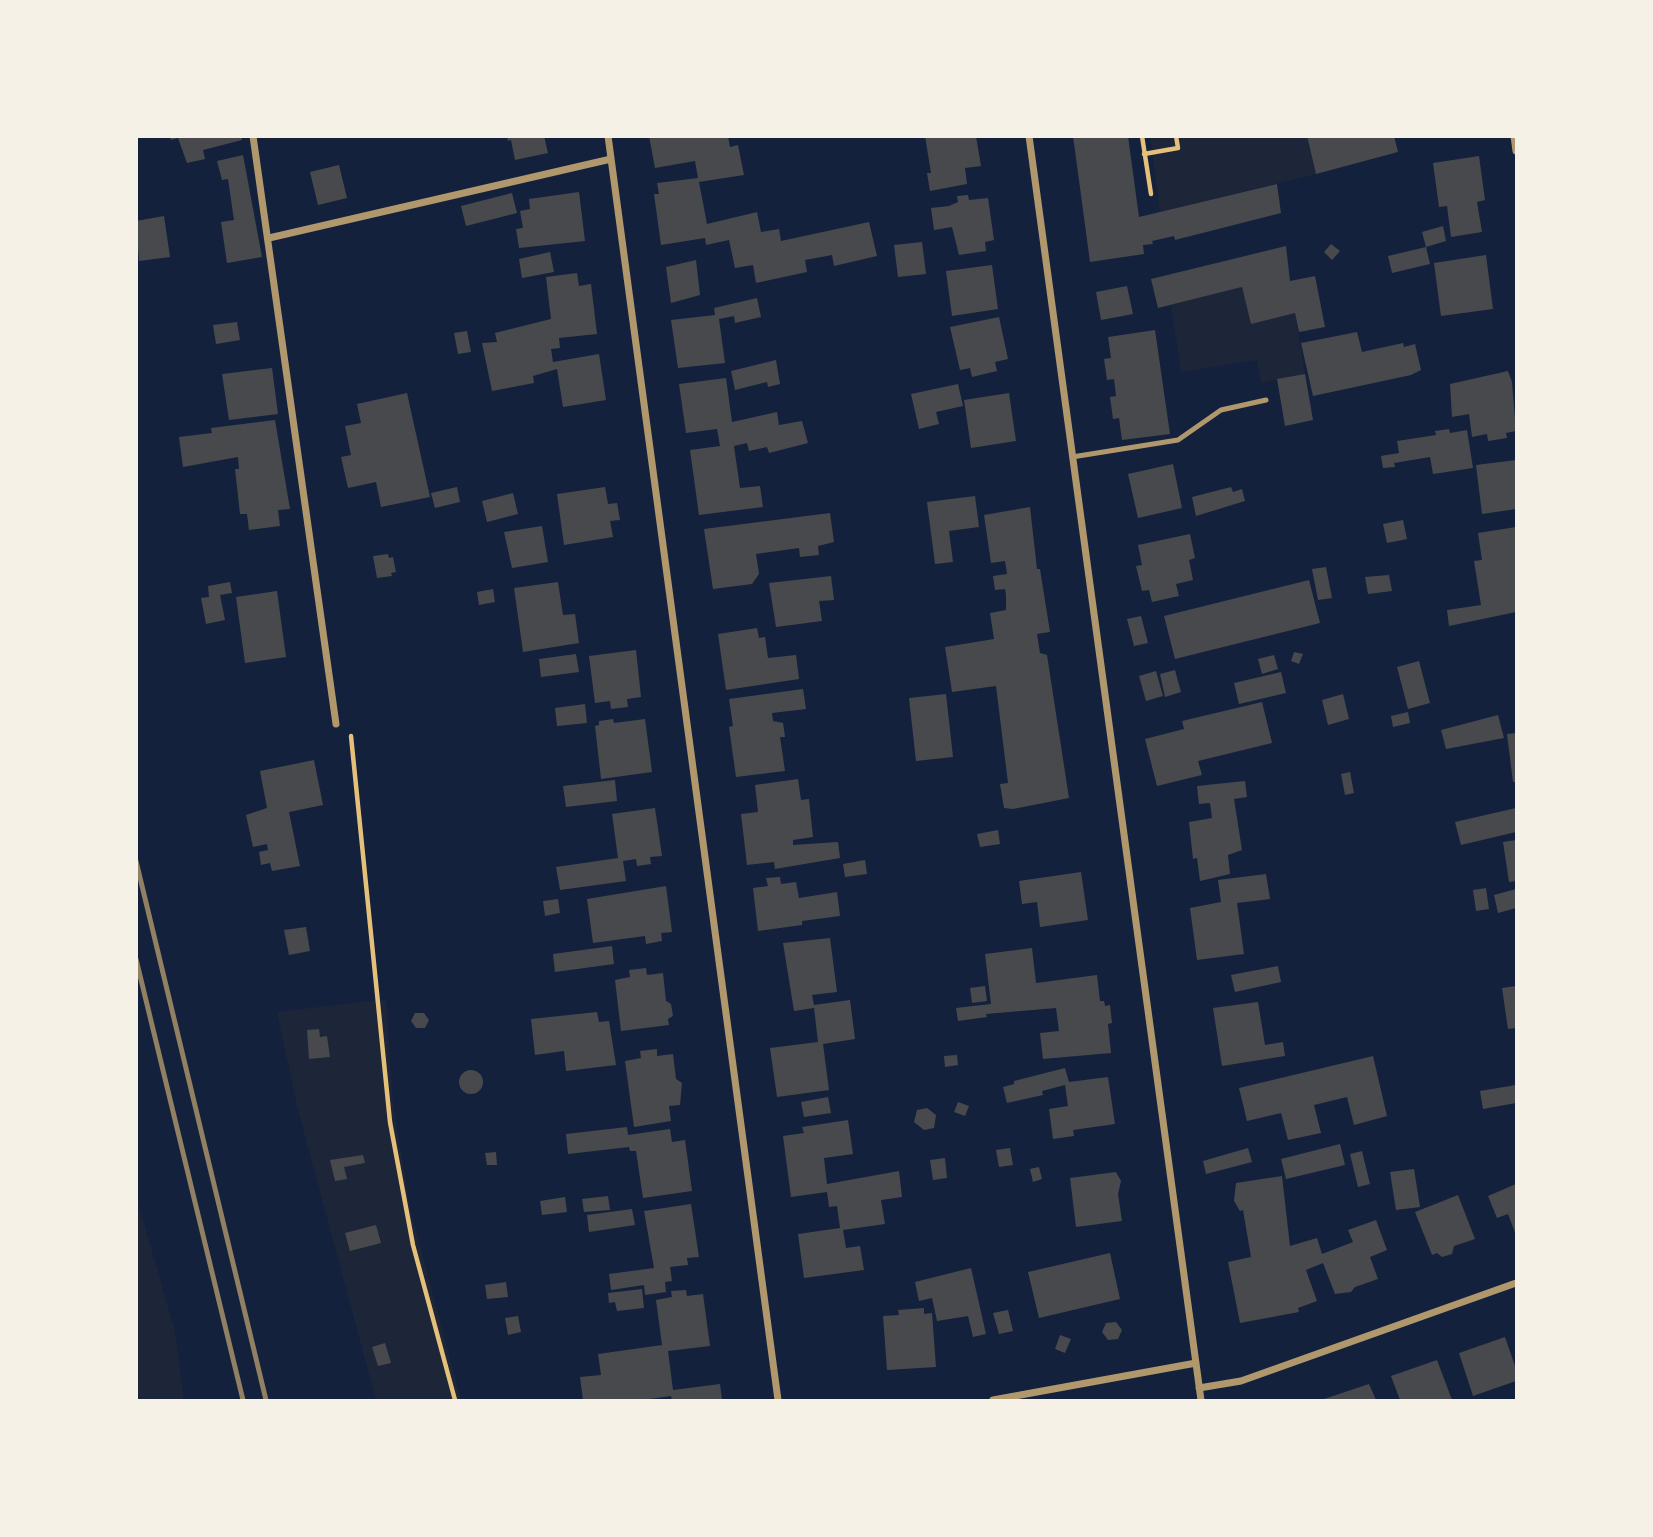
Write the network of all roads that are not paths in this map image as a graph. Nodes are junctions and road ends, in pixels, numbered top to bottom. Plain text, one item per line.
1 (253, 136) edge
2 (608, 136) edge
3 (1029, 136) edge
4 (1514, 136) edge
5 (1517, 151) edge
6 (611, 159) junction
7 (269, 238) junction
8 (1266, 400) dead end
9 (1072, 457) junction
10 (336, 724) dead end
11 (1517, 1283) edge
12 (1196, 1363) junction
13 (1199, 1388) junction
14 (778, 1401) edge
15 (993, 1401) edge
16 (1201, 1401) edge

1 - 7 street
2 - 6 street
3 - 9 street
4 - 5 street
6 - 7 street
6 - 14 street
7 - 10 street
8 - 9 lane
9 - 12 street
11 - 13 street
12 - 13 street
12 - 15 street
13 - 16 street

